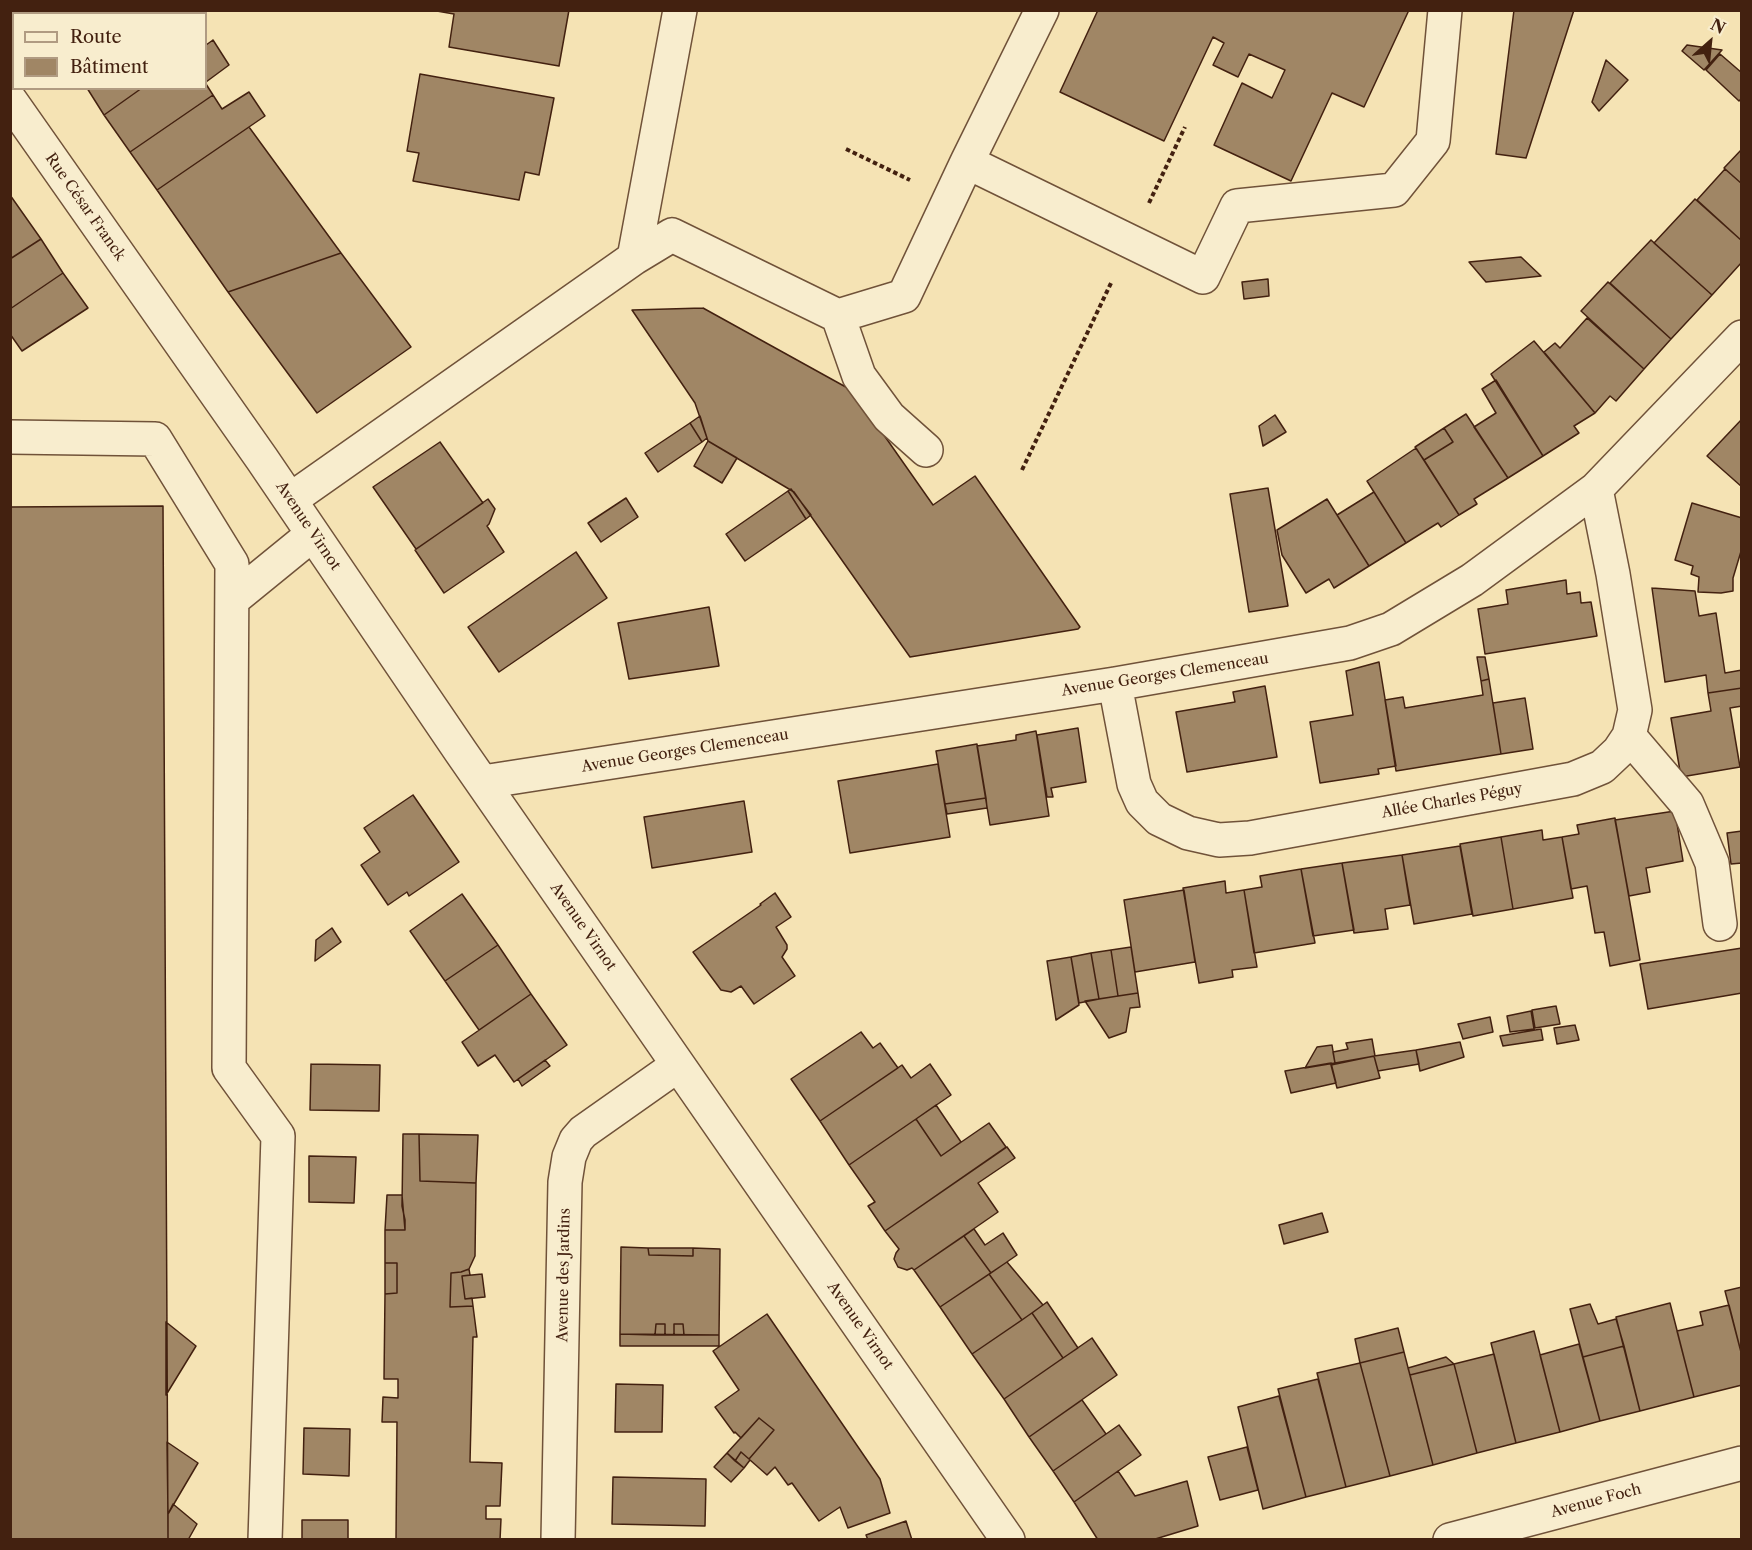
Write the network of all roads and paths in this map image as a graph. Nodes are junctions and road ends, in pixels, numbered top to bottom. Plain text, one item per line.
1 (680, 10) edge
2 (1042, 10) edge
3 (1445, 10) edge
4 (10, 100) edge
5 (1185, 127) dead end
6 (846, 148) dead end
7 (967, 162) junction
8 (949, 200) junction
9 (1131, 242) junction
10 (634, 258) junction
11 (159, 314) joint
12 (838, 316) junction
13 (1742, 338) edge
14 (10, 437) edge
15 (926, 450) dead end
16 (1022, 470) dead end
17 (1596, 489) junction
18 (290, 500) junction
19 (313, 534) junction
20 (232, 600) junction
21 (1115, 684) junction
22 (1629, 736) junction
23 (483, 782) junction
24 (1720, 924) dead end
25 (678, 1065) junction
26 (1742, 1463) edge
27 (265, 1539) edge
28 (558, 1539) edge
29 (1008, 1539) edge
30 (1450, 1539) edge

1 - 10 street
2 - 7 street
3 - 9 street
4 - 11 street, Rue César Franck
5 - 9 path
6 - 8 path
7 - 8 street
7 - 9 street
8 - 12 street
9 - 16 path
10 - 12 street
10 - 18 street
11 - 18 street, Avenue Virnot
12 - 15 street
13 - 17 street, Avenue Georges Clemenceau
14 - 20 street
17 - 21 street, Avenue Georges Clemenceau
17 - 22 street, Allée Charles Péguy
18 - 19 street, Avenue Virnot
19 - 20 street
19 - 23 street, Avenue Virnot
20 - 27 street
21 - 22 street, Allée Charles Péguy
21 - 23 street, Avenue Georges Clemenceau
22 - 24 street
23 - 25 street, Avenue Virnot
25 - 28 street, Avenue des Jardins
25 - 29 street, Avenue Virnot
26 - 30 street, Avenue Foch

